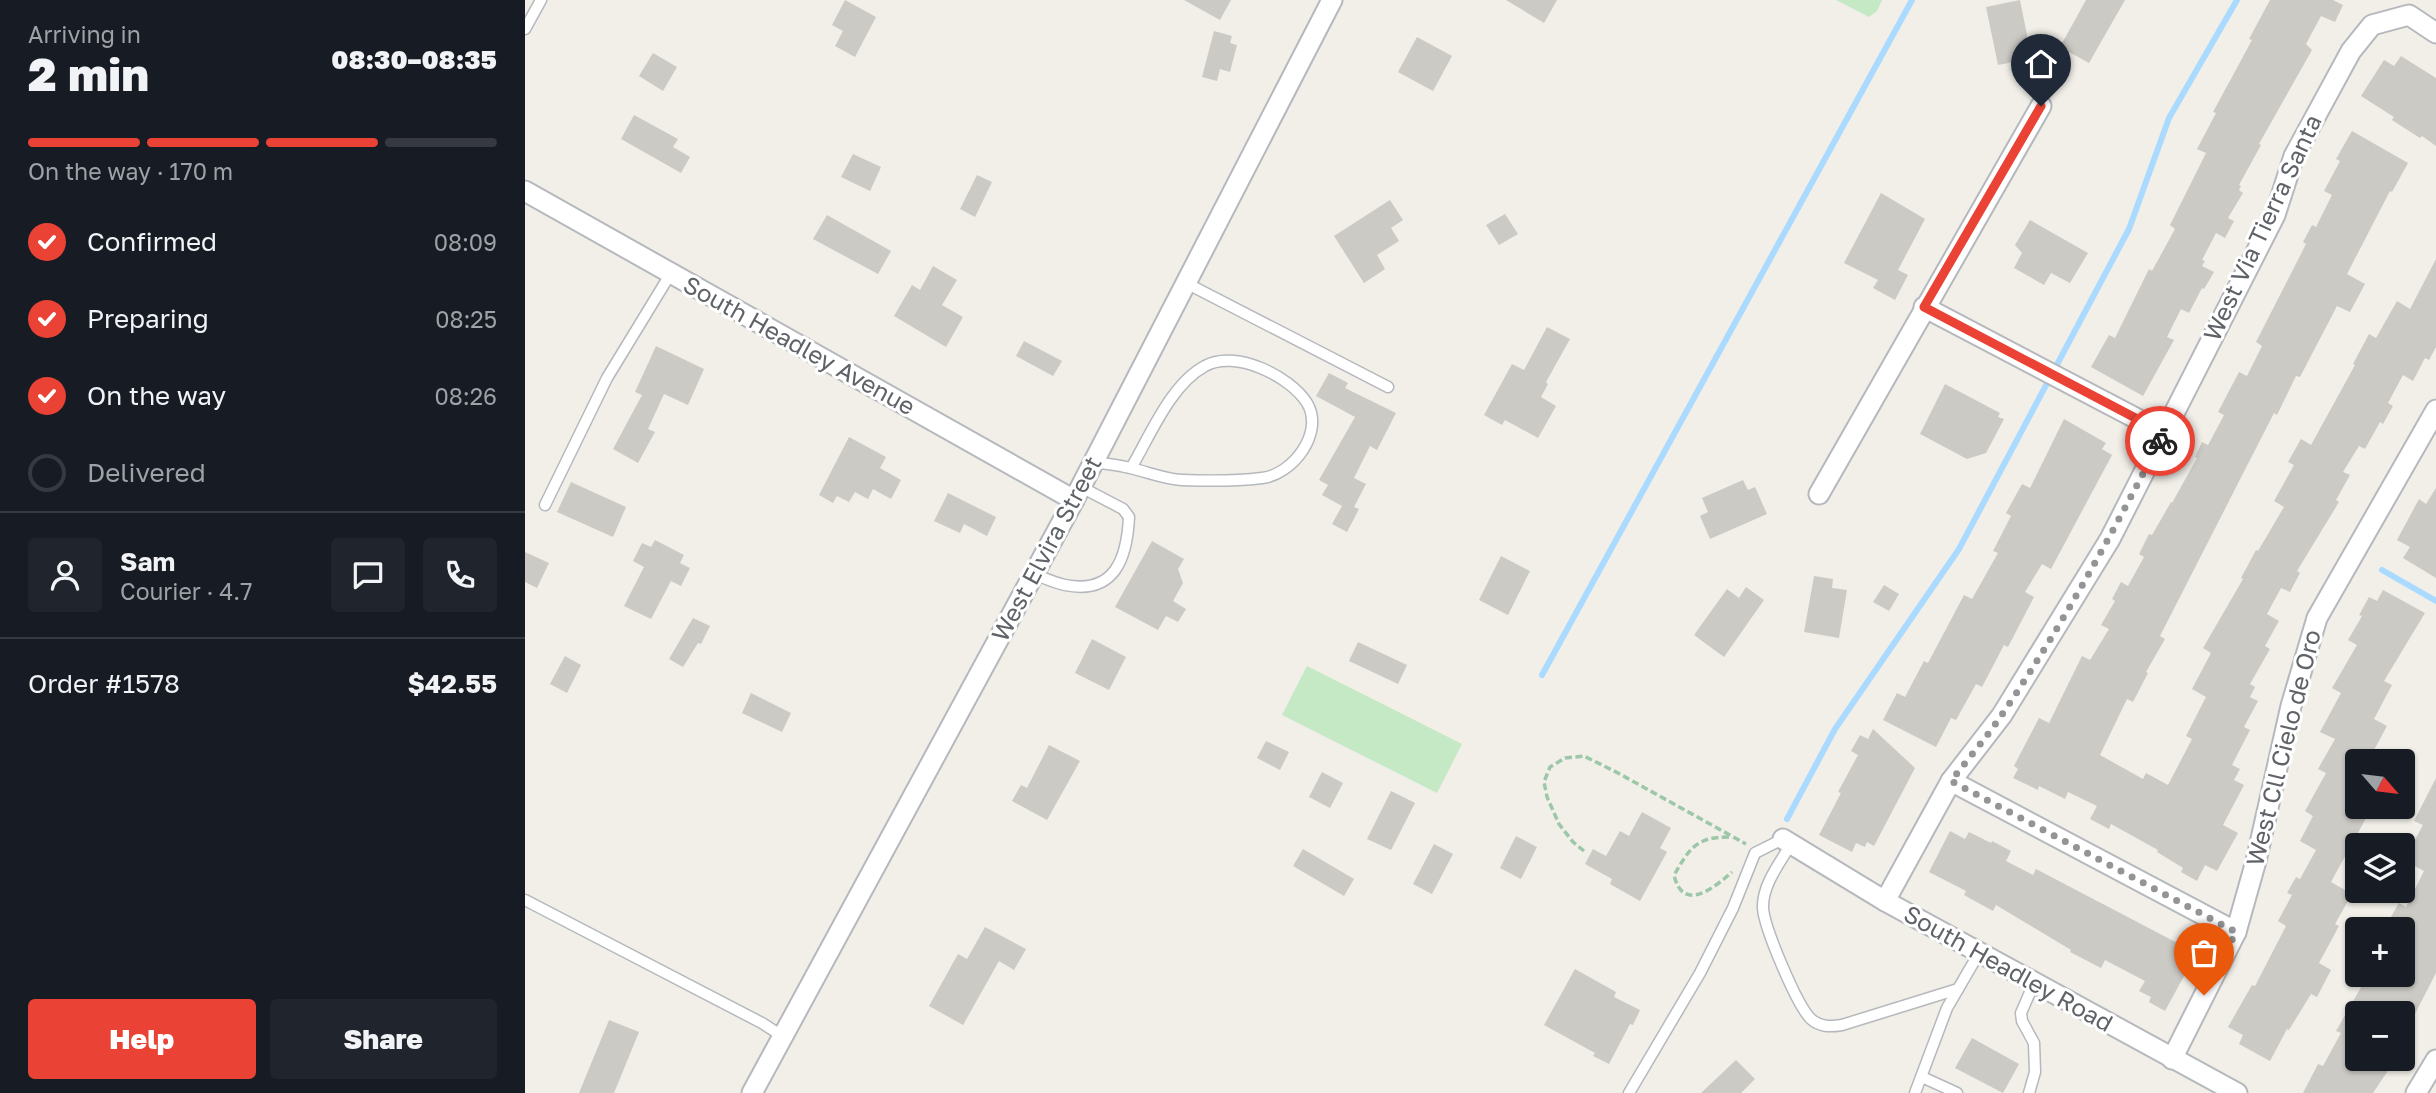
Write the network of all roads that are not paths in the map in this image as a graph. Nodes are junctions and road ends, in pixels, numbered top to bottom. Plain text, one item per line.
1 (541, 0) edge
2 (1332, 0) edge
3 (525, 29) edge
4 (2436, 33) edge
5 (2041, 106) dead end
6 (525, 191) edge
7 (671, 273) junction
8 (1186, 283) junction
9 (1924, 307) junction
10 (1388, 387) dead end
11 (2436, 410) edge
12 (2164, 433) junction
13 (1094, 462) junction
14 (1131, 468) junction
15 (1077, 494) junction
16 (1819, 494) dead end
17 (545, 505) dead end
18 (1034, 574) junction
19 (1951, 781) junction
20 (1787, 841) junction
21 (525, 900) edge
22 (1885, 901) junction
23 (2236, 932) junction
24 (1979, 953) junction
25 (2034, 984) junction
26 (1958, 989) junction
27 (782, 1036) junction
28 (2172, 1059) junction
29 (2436, 1060) edge
30 (1922, 1076) junction
31 (2224, 1090) edge
32 (752, 1093) edge
33 (1629, 1093) edge
34 (1915, 1093) edge
35 (1957, 1093) edge
36 (2029, 1093) edge
37 (2416, 1093) edge

1 - 3 lane
2 - 8 street, West Elvira Street
4 - 12 street, West Via Tierra Santa
5 - 9 street
6 - 7 street, South Headley Avenue
7 - 15 street, South Headley Avenue
7 - 17 lane
8 - 10 lane
8 - 13 street, West Elvira Street
9 - 12 street
9 - 16 street
11 - 23 street, West Cll Cielo de Oro
12 - 19 street, West Via Tierra Santa
13 - 14 lane
13 - 15 street, West Elvira Street
14 - 14 lane
15 - 18 street, West Elvira Street
15 - 18 lane
18 - 27 street, West Elvira Street
19 - 22 street, West Via Tierra Santa
19 - 23 street
20 - 22 street, South Headley Road
20 - 26 lane
20 - 33 lane
21 - 27 lane
22 - 24 street, South Headley Road
23 - 28 street, West Cll Cielo de Oro
24 - 25 street, South Headley Road
24 - 26 lane
25 - 28 street, South Headley Road
25 - 36 lane
26 - 30 lane
27 - 32 street, West Elvira Street
28 - 31 street, South Headley Road
29 - 37 street
30 - 34 lane
30 - 35 lane

